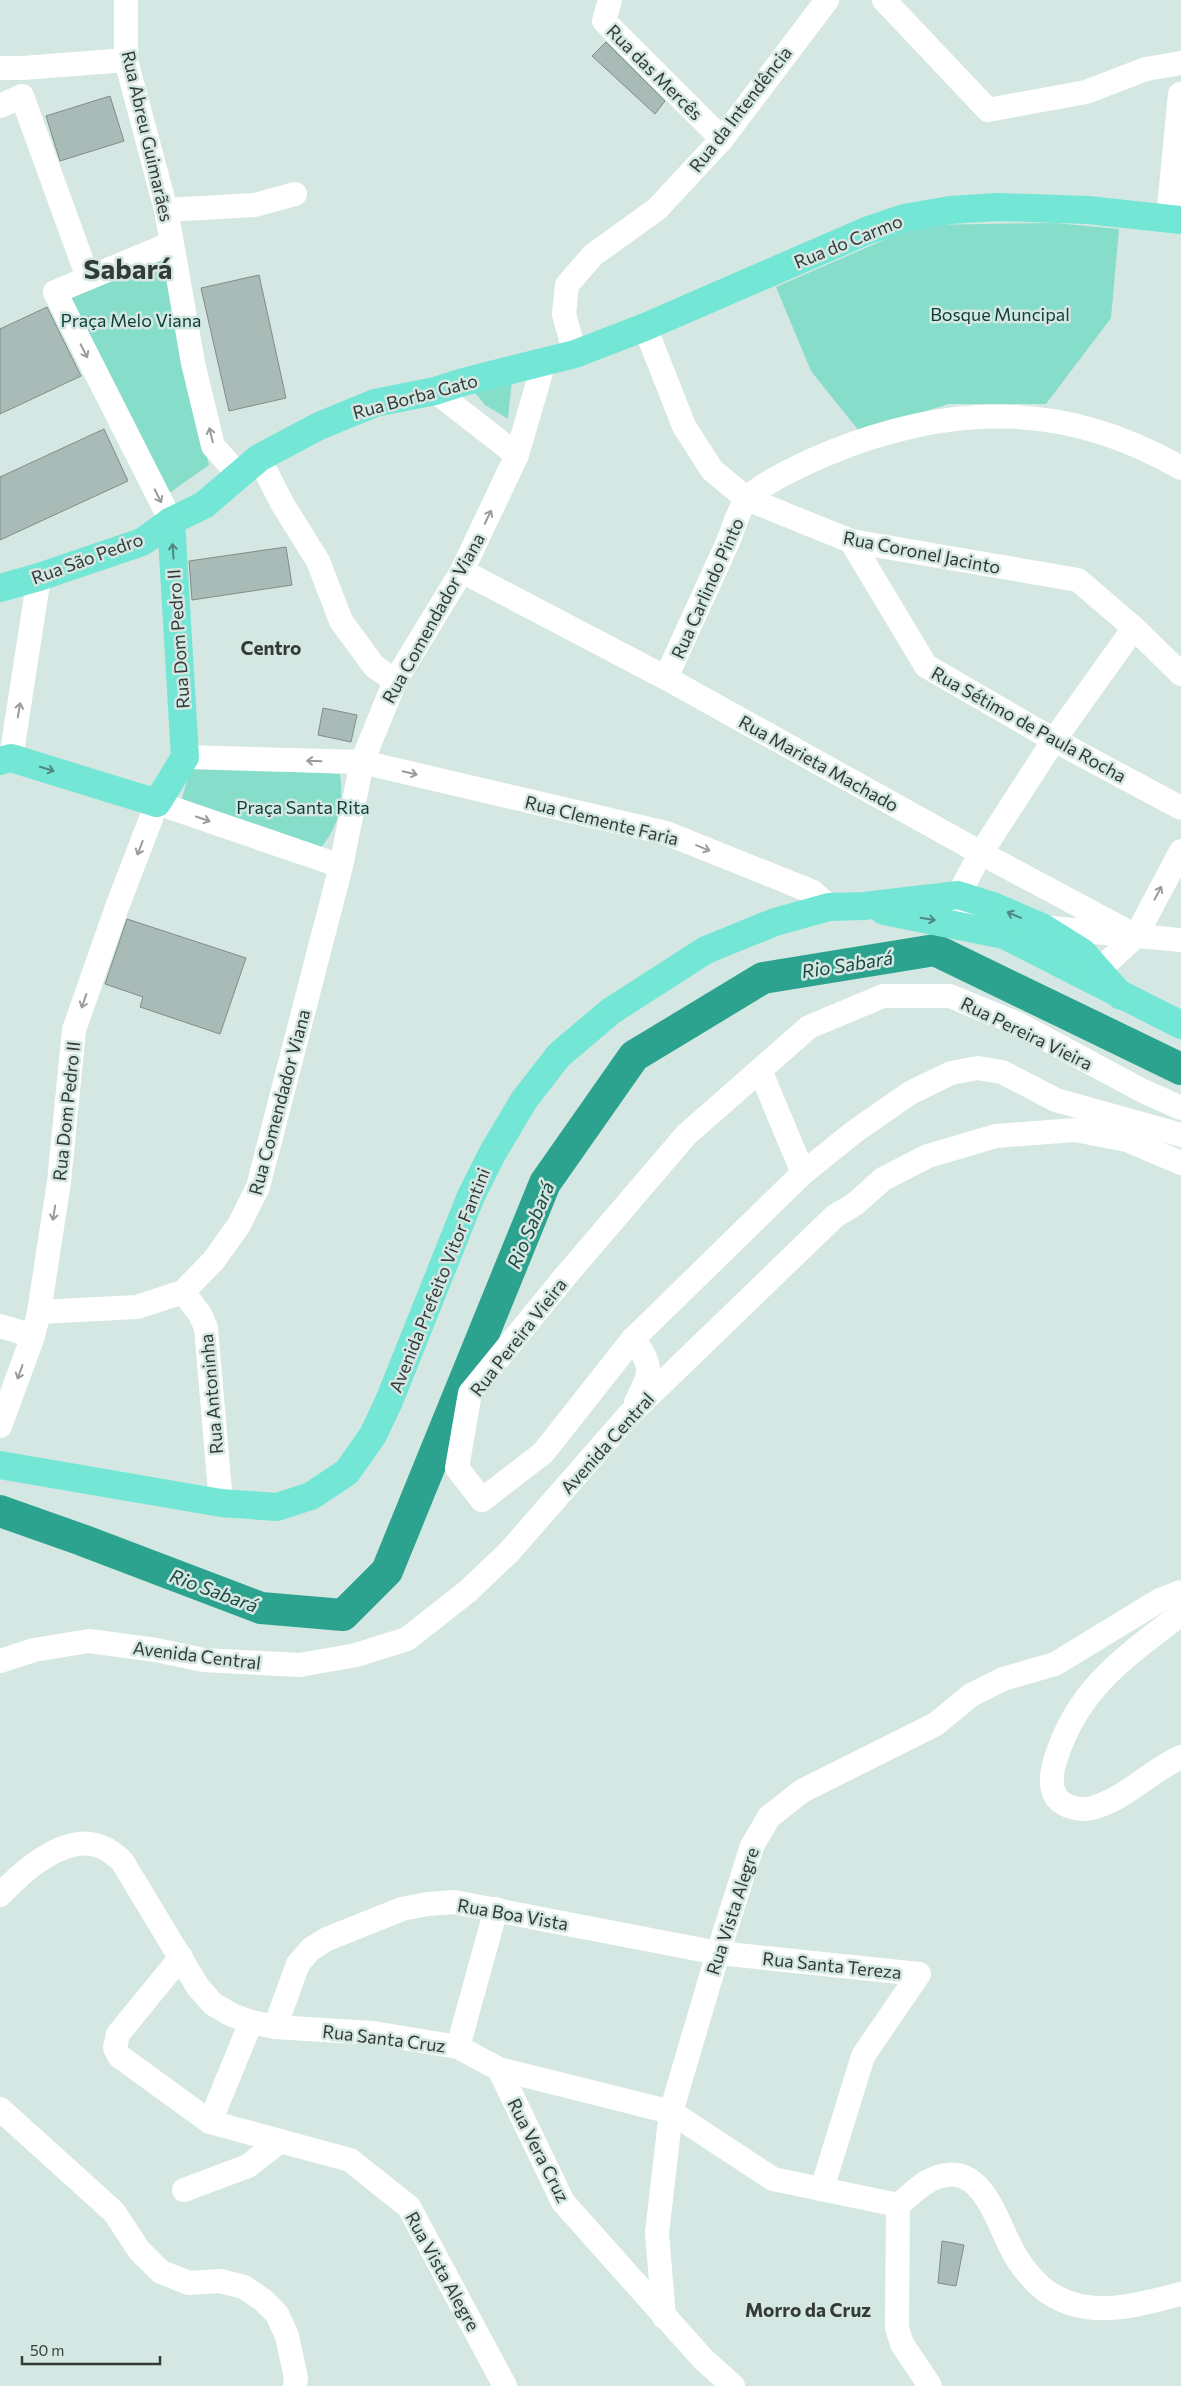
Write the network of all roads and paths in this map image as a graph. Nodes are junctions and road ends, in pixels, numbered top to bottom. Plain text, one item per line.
1 (126, 0) edge
2 (610, 0) edge
3 (827, 0) edge
4 (884, 0) edge
5 (126, 60) junction
6 (1181, 63) edge
7 (0, 68) edge
8 (1180, 94) dead end
9 (0, 106) edge
10 (722, 139) junction
11 (295, 194) dead end
12 (166, 210) junction
13 (1174, 219) edge
14 (172, 243) junction
15 (88, 278) junction
16 (645, 328) junction
17 (575, 354) junction
18 (544, 362) junction
19 (435, 391) junction
20 (517, 455) junction
21 (259, 458) junction
22 (1181, 468) edge
23 (238, 474) junction
24 (747, 499) junction
25 (171, 521) junction
26 (851, 541) junction
27 (462, 571) junction
28 (39, 577) junction
29 (0, 588) edge
30 (1134, 628) junction
31 (1181, 674) edge
32 (666, 678) junction
33 (395, 681) junction
34 (1054, 740) junction
35 (186, 757) junction
36 (6, 760) edge
37 (362, 762) junction
38 (157, 803) junction
39 (1181, 808) edge
40 (1181, 851) edge
41 (981, 853) junction
42 (341, 866) junction
43 (958, 895) junction
44 (864, 906) junction
45 (830, 907) junction
46 (1042, 927) junction
47 (971, 928) junction
48 (1136, 936) junction
49 (1181, 940) edge
50 (1091, 972) junction
51 (1181, 1025) edge
52 (760, 1070) junction
53 (1181, 1108) edge
54 (1181, 1135) edge
55 (1181, 1163) edge
56 (803, 1173) junction
57 (182, 1292) junction
58 (38, 1312) junction
59 (0, 1326) edge
60 (33, 1336) junction
61 (633, 1339) junction
62 (628, 1416) junction
63 (0, 1426) edge
64 (0, 1465) edge
65 (220, 1503) junction
66 (1181, 1592) edge
67 (1181, 1614) edge
68 (0, 1661) edge
69 (1181, 1757) edge
70 (0, 1895) edge
71 (496, 1909) junction
72 (718, 1953) junction
73 (181, 1957) junction
74 (251, 2022) junction
75 (275, 2027) junction
76 (458, 2048) junction
77 (499, 2069) junction
78 (0, 2109) edge
79 (671, 2112) junction
80 (210, 2122) junction
81 (280, 2141) junction
82 (822, 2189) junction
83 (184, 2190) dead end
84 (898, 2205) junction
85 (1181, 2294) edge
86 (664, 2317) junction
87 (295, 2386) edge
88 (505, 2386) edge
89 (733, 2386) edge
90 (930, 2386) edge

1 - 5 street, Rua Abreu Guimarães
2 - 10 street, Rua das Mercês
3 - 10 street, Rua da Intendência
4 - 6 street
5 - 7 street
5 - 12 street, Rua Abreu Guimarães
8 - 13 street
9 - 15 street
10 - 17 street, Rua da Intendência
11 - 12 street
12 - 14 street, Rua Abreu Guimarães
13 - 16 main road, Rua do Carmo
14 - 15 street
23 -> 14 street
15 -> 25 street
16 - 17 main road, Rua do Carmo
16 - 24 street, Rua Coronel Jacinto
17 - 18 main road, Rua Borba Gato
18 - 19 main road, Rua Borba Gato
18 - 20 street, Rua Comendador Viana
19 - 20 street
19 - 21 main road, Rua Borba Gato
27 -> 20 street, Rua Comendador Viana
21 - 23 main road, Rua Borba Gato
21 - 33 street
22 - 24 street
23 - 25 main road
24 - 26 street, Rua Coronel Jacinto
24 - 32 street, Rua Carlindo Pinto
25 - 28 main road, Rua São Pedro
35 -> 25 main road, Rua Dom Pedro II
26 - 30 street, Rua Coronel Jacinto
26 - 34 street, Rua Sétimo de Paula Rocha
27 - 32 street, Rua Marieta Machado
27 - 33 street, Rua Comendador Viana
28 - 29 main road, Rua São Pedro
36 -> 28 street
30 - 31 street, Rua Coronel Jacinto
30 - 34 street
32 - 41 street, Rua Marieta Machado
33 - 37 street, Rua Comendador Viana
34 - 39 street, Rua Sétimo de Paula Rocha
34 - 41 street
37 -> 35 street
35 - 38 main road
36 -> 38 main road
37 - 42 street
37 -> 45 street, Rua Clemente Faria
38 -> 42 street
38 -> 58 street, Rua Dom Pedro II
48 -> 40 street
41 - 43 street
41 - 48 street, Rua Marieta Machado
42 - 57 street, Rua Comendador Viana
43 - 44 main road, Avenida Prefeito Vitor Fantini
46 -> 43 main road, Avenida Prefeito Vitor Fantini
43 - 47 street
44 - 45 main road, Avenida Prefeito Vitor Fantini
44 -> 47 main road, Avenida Prefeito Vitor Fantini
45 - 65 main road, Avenida Prefeito Vitor Fantini
46 - 48 street
46 - 50 main road, Avenida Prefeito Vitor Fantini
47 - 50 main road, Avenida Prefeito Vitor Fantini
48 - 49 street, Rua Marieta Machado
48 - 50 street
50 - 51 main road, Avenida Prefeito Vitor Fantini
52 - 53 street, Rua Pereira Vieira
52 - 56 street
52 - 61 street, Rua Pereira Vieira
54 - 56 street, Rua Pereira Vieira
55 - 62 street, Avenida Central
56 - 61 street, Rua Pereira Vieira
57 - 58 street, Rua Comendador Viana
57 - 65 street, Rua Antoninha
58 - 60 street, Rua Dom Pedro II
59 - 60 street
60 -> 63 street, Rua Dom Pedro II
61 - 62 street
62 - 68 street, Avenida Central
64 - 65 main road, Avenida Prefeito Vitor Fantini
66 - 72 street, Rua Vista Alegre
67 - 69 street
70 - 73 street, Rua Santa Cruz
71 - 72 street, Rua Boa Vista
71 - 75 street, Rua Boa Vista
71 - 76 street
72 - 79 street, Rua Vista Alegre
72 - 82 street, Rua Santa Tereza
73 - 74 street, Rua Santa Cruz
73 - 80 street
74 - 75 street, Rua Santa Cruz
74 - 80 street
75 - 76 street, Rua Santa Cruz
76 - 77 street, Rua Santa Cruz
77 - 79 street, Rua Santa Cruz
77 - 86 street, Rua Vera Cruz
78 - 87 street
79 - 82 street, Rua Santa Cruz
79 - 86 street, Rua Vista Alegre
80 - 81 street, Rua Vista Alegre
81 - 83 street
81 - 88 street, Rua Vista Alegre
82 - 84 street, Rua Santa Cruz
84 - 85 street
84 - 90 street
86 - 89 street

